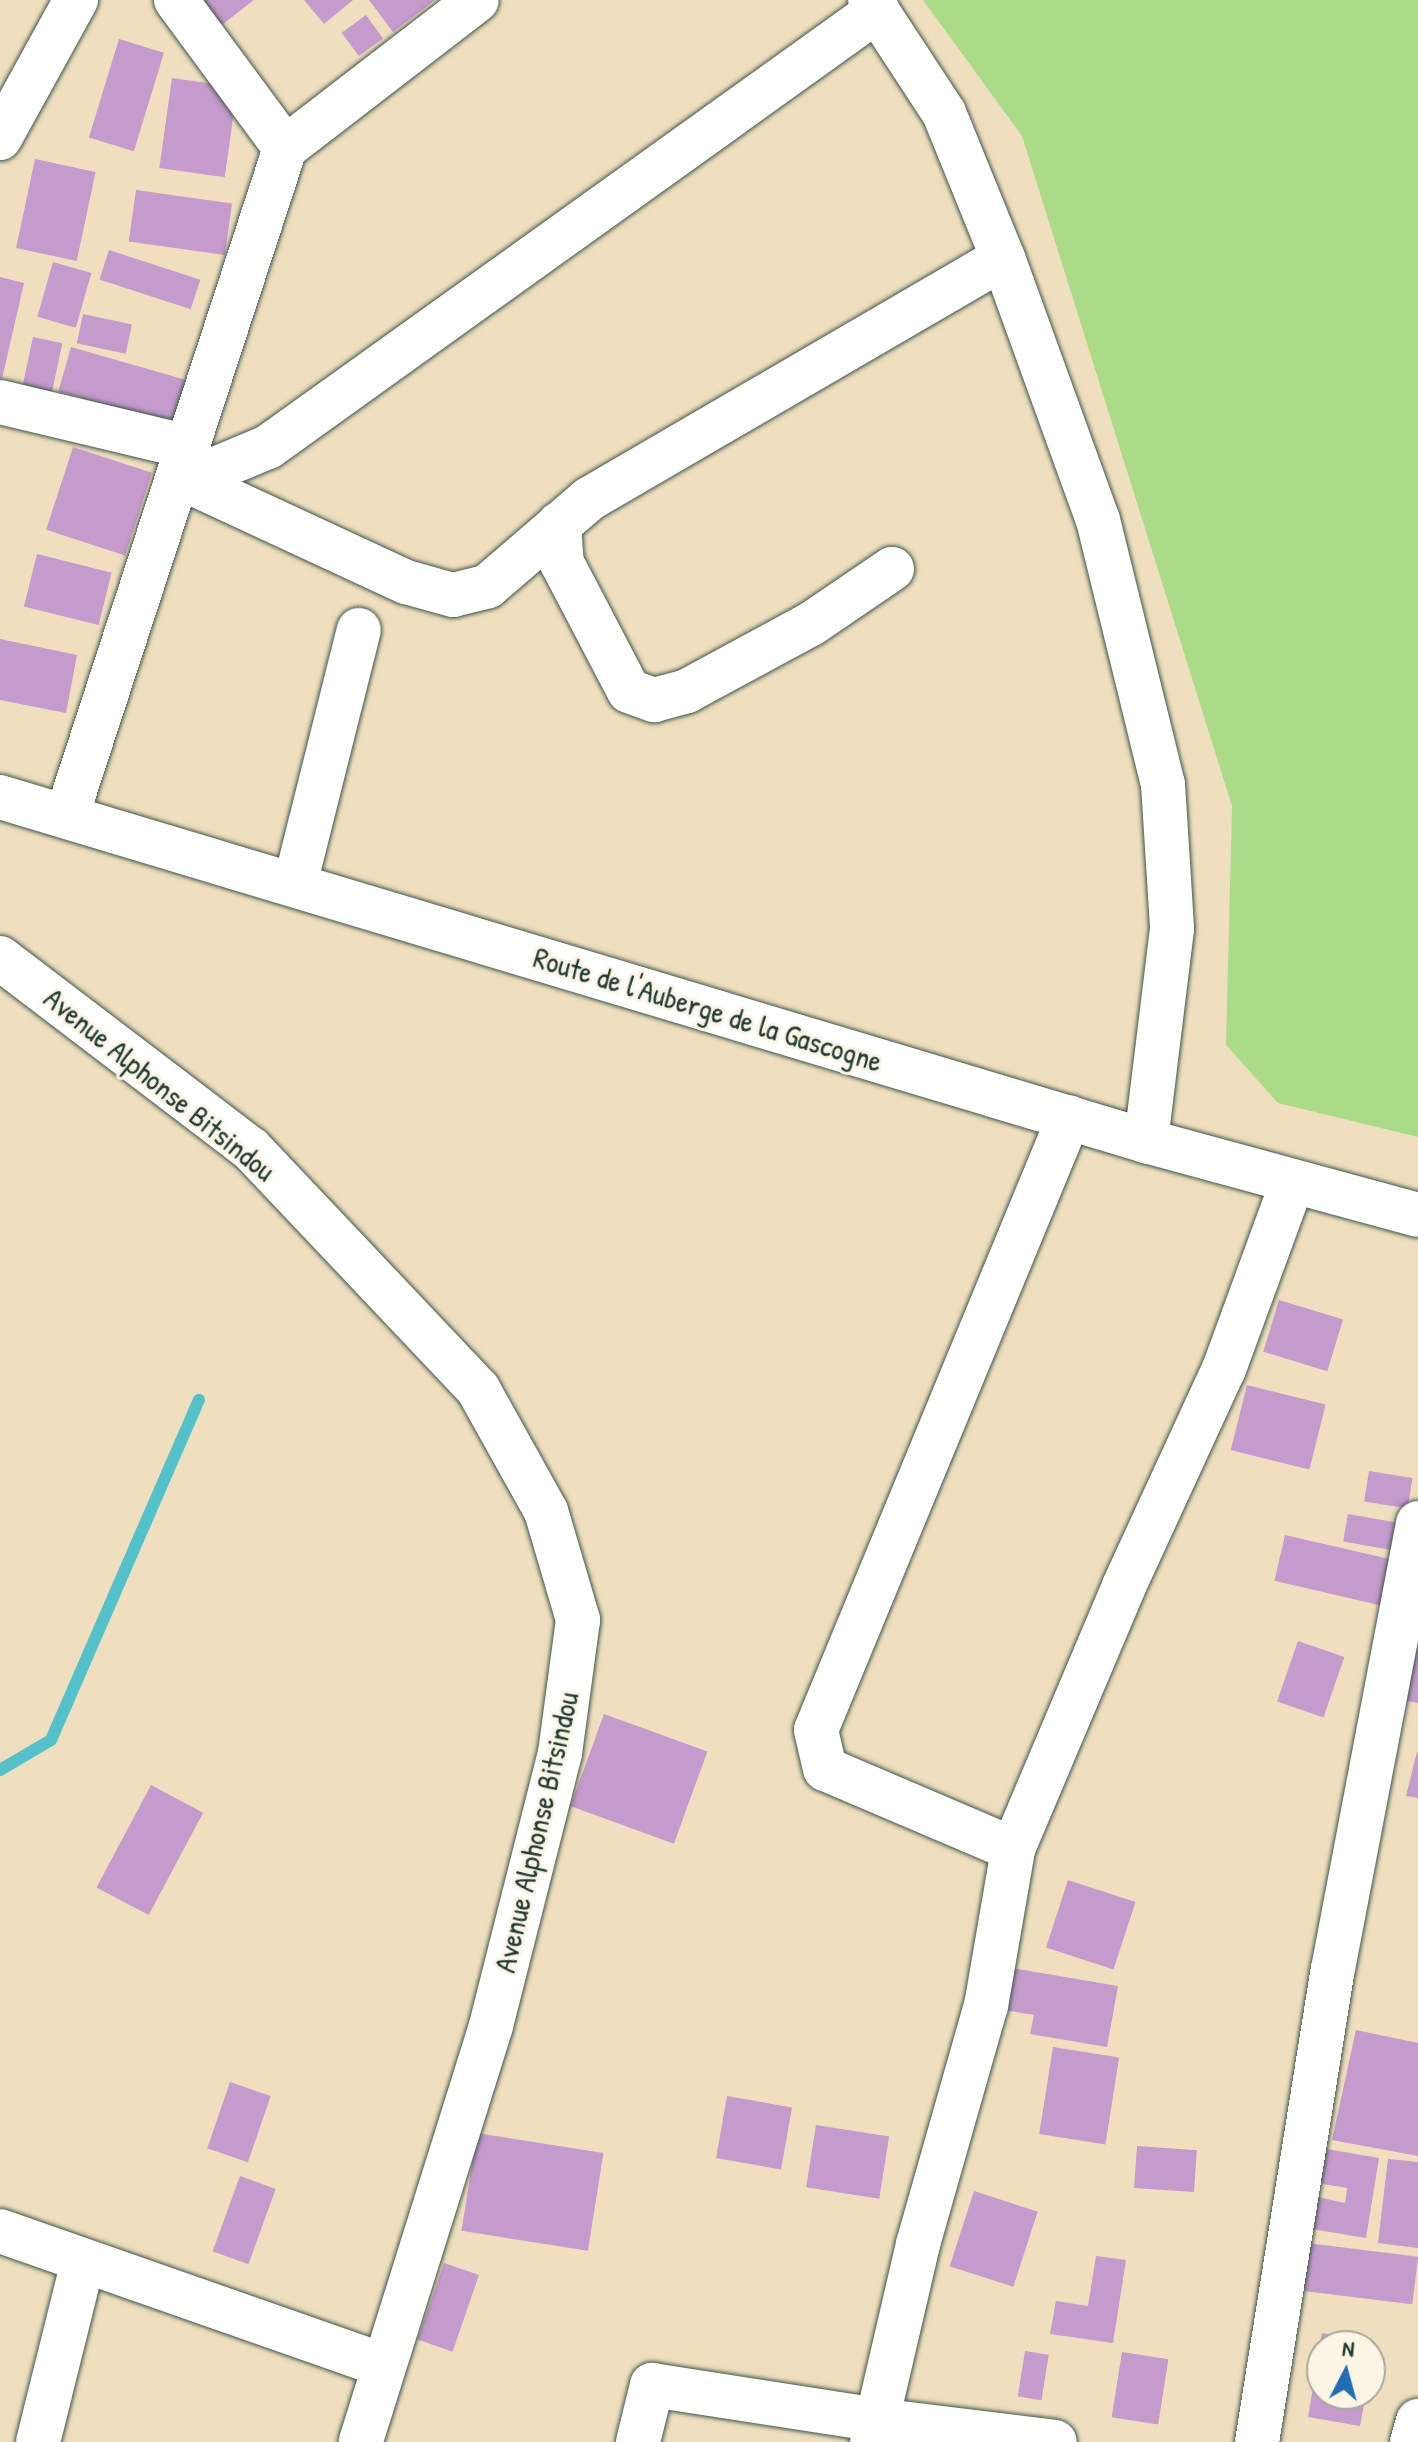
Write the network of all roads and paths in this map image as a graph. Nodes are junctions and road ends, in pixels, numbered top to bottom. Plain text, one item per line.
1 (76, 0) edge
2 (176, 0) edge
3 (477, 0) edge
4 (874, 5) edge
5 (0, 138) edge
6 (285, 148) junction
7 (1003, 258) junction
8 (0, 402) edge
9 (185, 471) junction
10 (559, 524) junction
11 (892, 569) dead end
12 (359, 630) dead end
13 (0, 797) edge
14 (67, 815) junction
15 (295, 884) junction
16 (0, 958) edge
17 (1069, 1117) junction
18 (1146, 1141) junction
19 (1292, 1183) junction
20 (1418, 1215) edge
21 (1418, 1523) edge
22 (1013, 1849) junction
23 (0, 2231) edge
24 (83, 2262) junction
25 (383, 2365) junction
26 (1418, 2421) edge
27 (874, 2431) edge
28 (38, 2442) edge
29 (361, 2442) edge
30 (638, 2442) edge
31 (1055, 2442) edge
32 (1257, 2442) edge
33 (1412, 2442) edge

1 - 5 street
2 - 6 street
3 - 6 street
4 - 7 street
4 - 9 street
6 - 9 street
7 - 10 street
7 - 18 street
8 - 9 street
9 - 10 street
9 - 14 street
10 - 11 street
12 - 15 street
13 - 14 street, Route de l'Auberge de la Gascogne
14 - 15 street, Route de l'Auberge de la Gascogne
15 - 17 street, Route de l'Auberge de la Gascogne
16 - 25 street, Avenue Alphonse Bitsindou
17 - 18 street, Route de l'Auberge de la Gascogne
17 - 22 street
18 - 19 street, Route de l'Auberge de la Gascogne
19 - 20 street, Route de l'Auberge de la Gascogne
19 - 22 street
21 - 32 street
22 - 27 street
23 - 24 street
24 - 25 street
24 - 28 street
25 - 29 street, Avenue Alphonse Bitsindou
26 - 33 street
27 - 30 street
27 - 31 street

